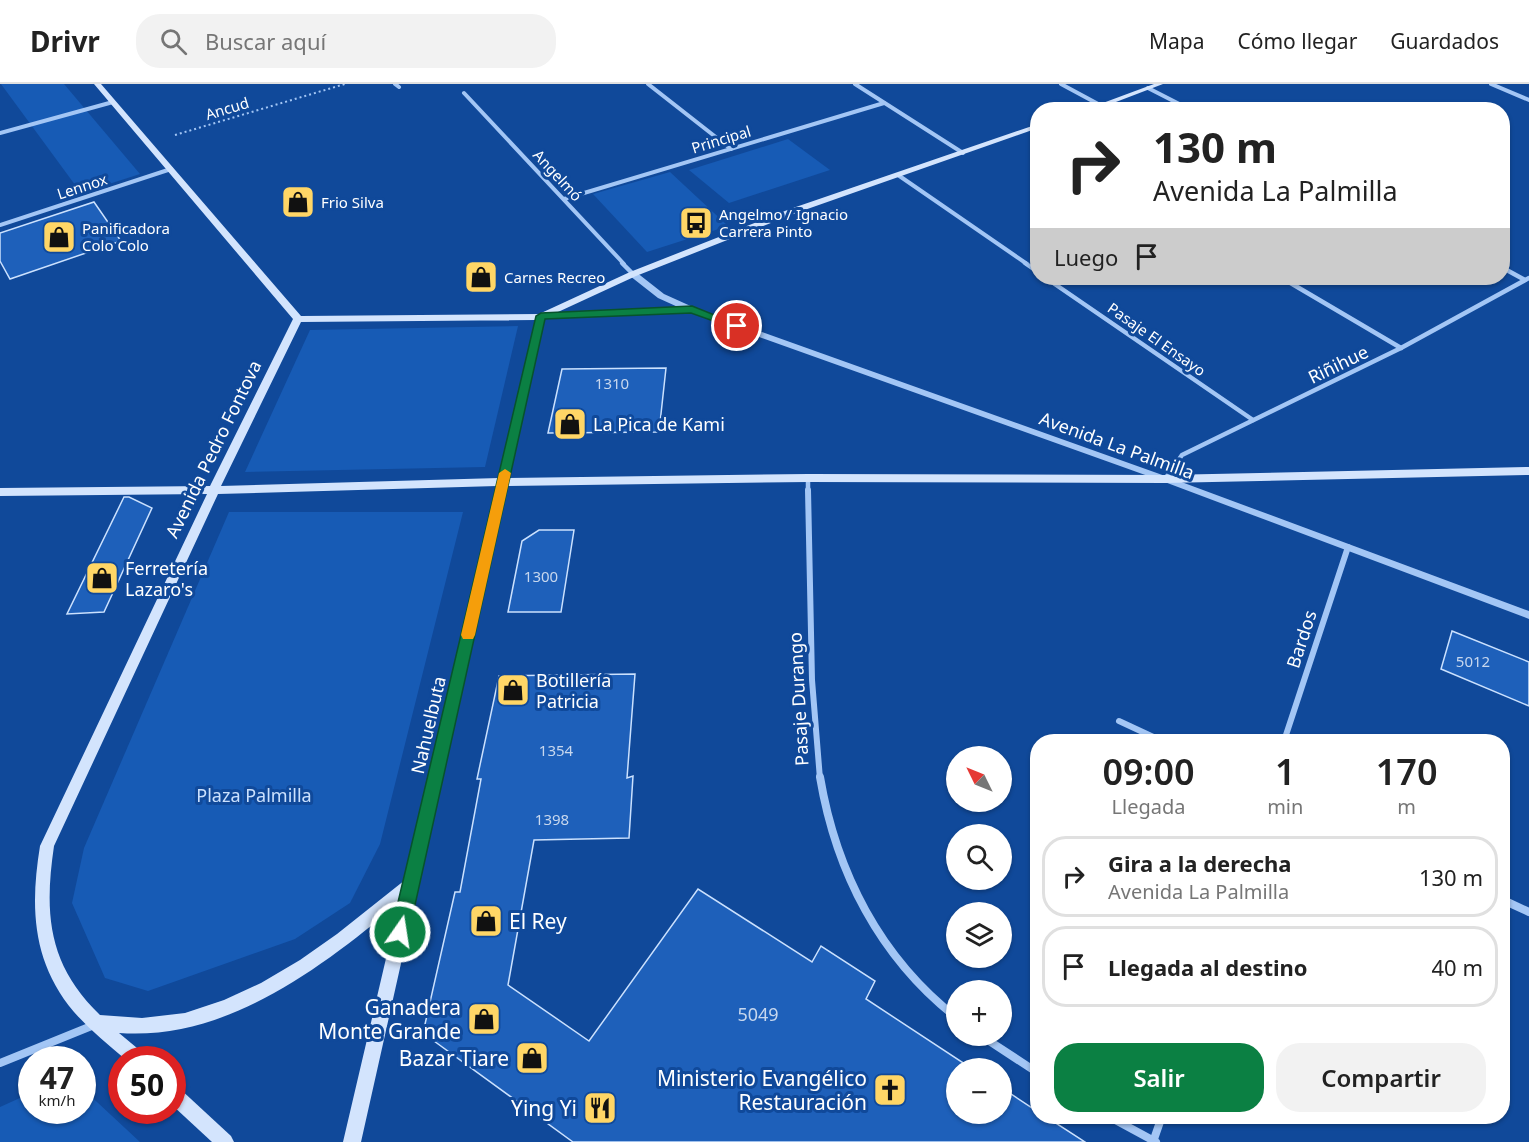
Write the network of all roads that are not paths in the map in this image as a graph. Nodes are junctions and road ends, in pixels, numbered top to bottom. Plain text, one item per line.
1 (97, 84) edge
2 (648, 84) edge
3 (855, 84) edge
4 (1061, 84) edge
5 (1160, 84) edge
6 (1491, 84) edge
7 (1148, 88) junction
8 (464, 93) dead end
9 (1529, 100) edge
10 (113, 102) junction
11 (1094, 102) edge
12 (1108, 102) edge
13 (1175, 102) edge
14 (884, 103) junction
15 (1030, 132) edge
16 (0, 133) edge
17 (731, 149) junction
18 (963, 153) junction
19 (171, 169) junction
20 (898, 175) junction
21 (564, 199) junction
22 (0, 225) edge
23 (1030, 266) edge
24 (1510, 271) edge
25 (633, 274) junction
26 (1527, 279) edge
27 (1056, 285) edge
28 (1294, 285) edge
29 (692, 309) junction
30 (541, 316) junction
31 (298, 319) junction
32 (1401, 348) junction
33 (1253, 420) junction
34 (1529, 471) edge
35 (808, 478) junction
36 (1165, 479) junction
37 (503, 482) junction
38 (214, 490) junction
39 (0, 492) edge
40 (1348, 547) junction
41 (1529, 615) edge
42 (1119, 721) dead end
43 (1147, 734) edge
44 (1286, 734) edge
45 (410, 885) junction
46 (1510, 903) edge
47 (1529, 912) edge
48 (946, 1008) edge
49 (99, 1023) junction
50 (123, 1046) edge
51 (997, 1046) edge
52 (0, 1063) edge
53 (1030, 1068) edge
54 (186, 1106) edge
55 (1122, 1124) edge
56 (1160, 1124) edge
57 (225, 1142) edge
58 (352, 1142) edge
59 (1154, 1142) edge

1 - 10 main road
2 - 17 street
3 - 14 street
4 - 11 street
5 - 7 main road
6 - 9 street
7 - 12 main road
7 - 13 street
8 - 21 street, Angelmó
10 - 16 street
10 - 19 main road
14 - 17 street, Principal
14 - 18 street
15 - 18 main road
17 - 21 street, Principal
18 - 20 main road
19 - 22 street, Lennox
19 - 31 main road
20 - 23 street
20 - 25 main road
21 - 25 street, Angelmó
24 - 26 street
25 - 29 street, Avenida La Palmilla
25 - 30 main road
26 - 32 street, Riñihue
27 - 33 street, Pasaje El Ensayo
28 - 32 street
29 - 30 street, Avenida La Palmilla
29 - 36 street, Avenida La Palmilla
30 - 31 main road
30 - 37 main road, Nahuelbuta
31 - 38 main road, Avenida Pedro Fontova
32 - 33 street, Riñihue
33 - 36 street, Riñihue
34 - 36 main road
35 - 36 main road
35 - 37 main road
35 - 48 street, Pasaje Durango
36 - 40 street, Avenida La Palmilla
37 - 38 main road
37 - 45 main road, Nahuelbuta
38 - 39 main road
38 - 49 main road, Avenida Pedro Fontova
40 - 41 street, Avenida La Palmilla
40 - 44 street, Bardos
42 - 43 street
45 - 49 main road
45 - 58 main road, Nahuelbuta
46 - 47 street
49 - 50 main road, Avenida Pedro Fontova
49 - 52 street
51 - 53 street
54 - 57 main road
55 - 59 street
56 - 59 street

